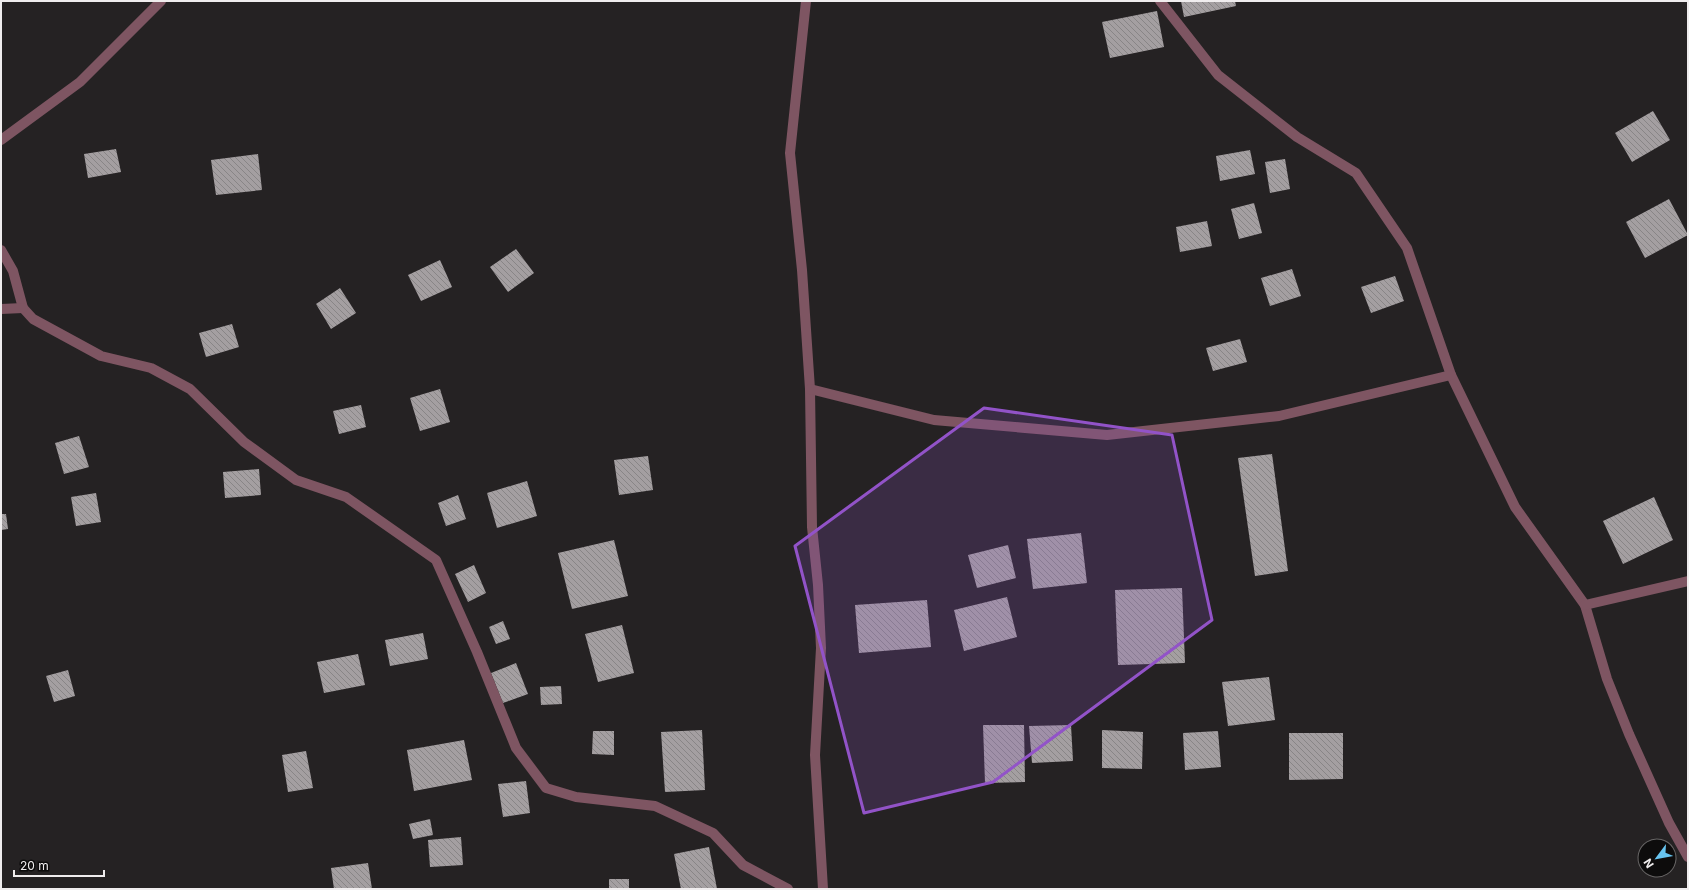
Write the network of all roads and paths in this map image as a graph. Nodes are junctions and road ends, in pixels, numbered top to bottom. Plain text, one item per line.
1 (806, 1) edge
2 (1160, 1) edge
3 (158, 3) edge
4 (1, 140) edge
5 (1, 250) edge
6 (23, 308) junction
7 (1, 309) edge
8 (1451, 374) junction
9 (810, 390) junction
10 (1688, 581) edge
11 (1585, 605) junction
12 (1688, 857) edge
13 (826, 887) edge
14 (788, 889) edge

1 - 9 street
2 - 8 street
3 - 4 street
5 - 6 street
6 - 7 street
6 - 14 street
8 - 9 street
8 - 11 street
9 - 13 street
10 - 11 street
11 - 12 street

